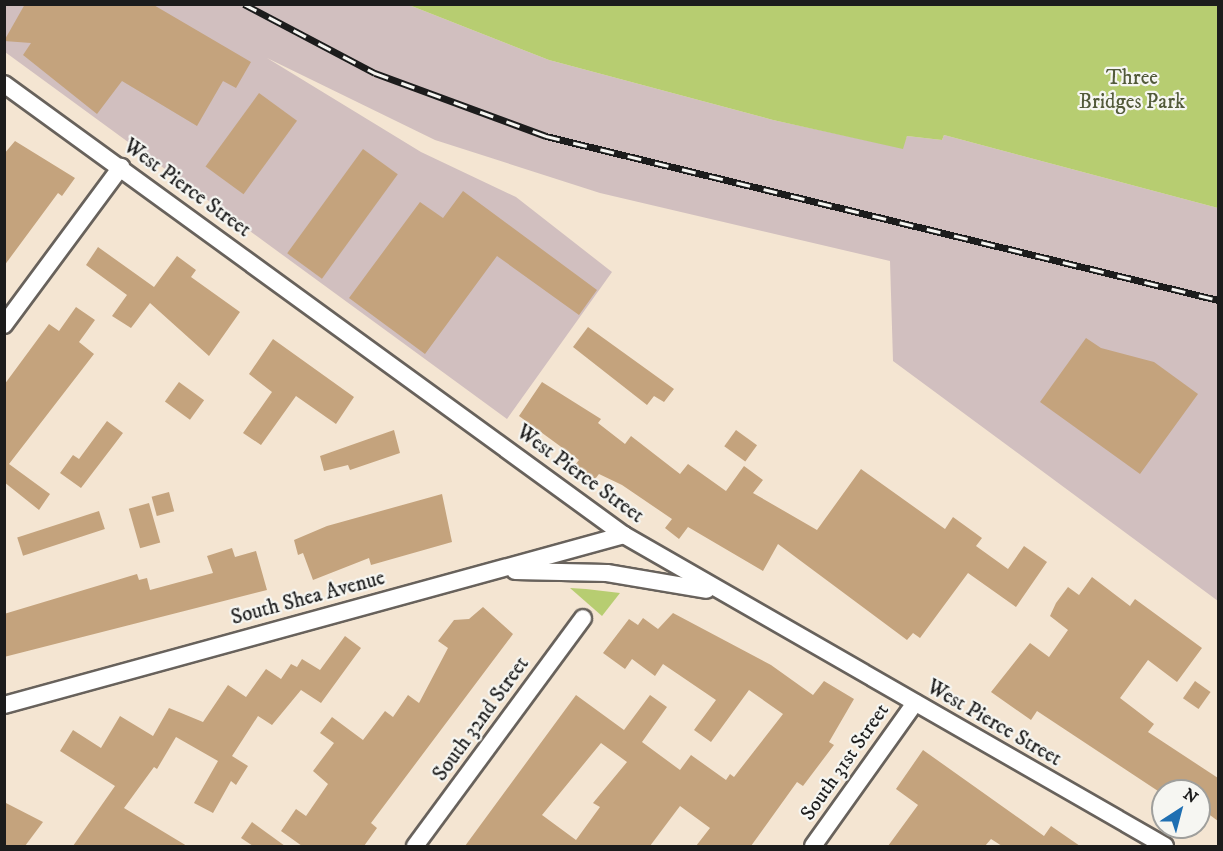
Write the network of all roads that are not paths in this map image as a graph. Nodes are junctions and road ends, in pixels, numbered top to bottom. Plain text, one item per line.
1 (4, 84) edge
2 (121, 167) junction
3 (4, 326) edge
4 (624, 535) junction
5 (490, 572) junction
6 (725, 595) junction
7 (583, 618) dead end
8 (915, 703) junction
9 (4, 705) edge
10 (1156, 844) edge
11 (415, 846) edge
12 (813, 846) edge

1 - 2 street, West Pierce Street
2 - 3 street
2 - 4 street, West Pierce Street
4 - 5 street, South Shea Avenue
4 - 6 street, West Pierce Street
5 - 6 street
5 - 9 street, South Shea Avenue
6 - 8 street, West Pierce Street
7 - 11 street, South 32nd Street
8 - 10 street, West Pierce Street
8 - 12 street, South 31st Street

